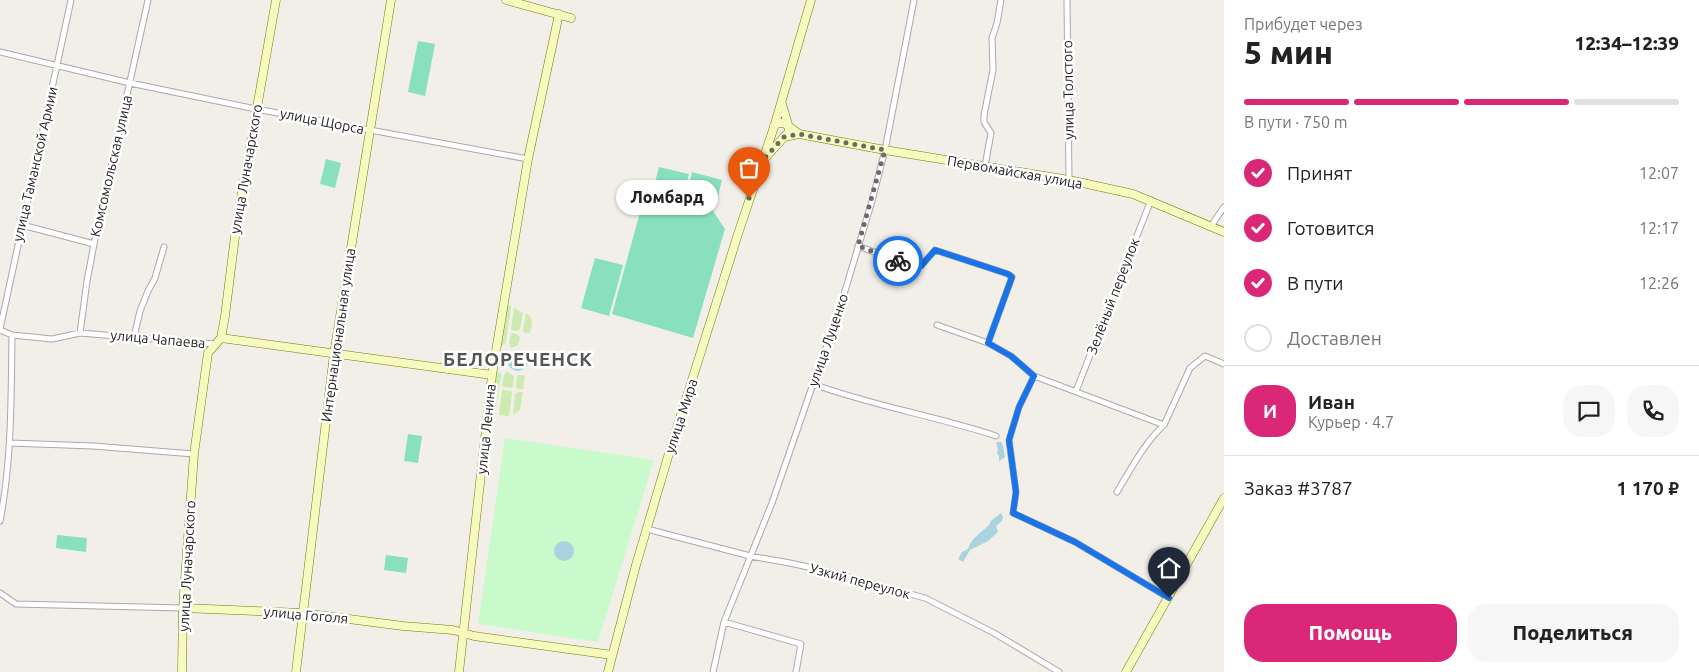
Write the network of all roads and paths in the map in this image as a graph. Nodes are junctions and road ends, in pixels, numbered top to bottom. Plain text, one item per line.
1 (71, 0) edge
2 (148, 0) edge
3 (276, 0) edge
4 (391, 0) edge
5 (506, 0) edge
6 (811, 0) edge
7 (914, 0) edge
8 (1001, 0) edge
9 (1067, 0) edge
10 (561, 15) junction
11 (571, 18) dead end
12 (0, 52) edge
13 (58, 65) junction
14 (130, 83) junction
15 (781, 102) junction
16 (256, 109) junction
17 (787, 124) junction
18 (774, 127) junction
19 (369, 130) junction
20 (799, 134) junction
21 (784, 137) junction
22 (885, 150) junction
23 (528, 158) junction
24 (761, 162) junction
25 (986, 166) junction
26 (1069, 180) junction
27 (1151, 200) junction
28 (1224, 207) edge
29 (22, 224) junction
30 (1211, 226) junction
31 (1224, 232) edge
32 (94, 244) junction
33 (858, 246) junction
34 (164, 247) dead end
35 (937, 325) dead end
36 (0, 329) edge
37 (80, 333) junction
38 (12, 335) junction
39 (134, 337) junction
40 (218, 341) junction
41 (988, 343) junction
42 (334, 354) junction
43 (1224, 364) edge
44 (492, 375) junction
45 (1034, 376) junction
46 (813, 384) junction
47 (1076, 391) junction
48 (1164, 425) junction
49 (996, 436) dead end
50 (10, 443) junction
51 (194, 454) junction
52 (1117, 492) dead end
53 (1224, 498) edge
54 (0, 521) edge
55 (647, 529) junction
56 (750, 556) junction
57 (0, 593) edge
58 (1169, 598) junction
59 (183, 608) junction
60 (302, 612) junction
61 (724, 622) junction
62 (463, 633) junction
63 (612, 655) junction
64 (182, 672) edge
65 (296, 672) edge
66 (459, 672) edge
67 (608, 672) edge
68 (713, 672) edge
69 (796, 672) edge
70 (1059, 672) edge
71 (1126, 672) edge

1 - 13 street, улица Таманской Армии
2 - 14 street, Комсомольская улица
3 - 16 street, улица Луначарского
4 - 19 street, Интернациональная улица
5 - 10 street
6 - 15 street, улица Мира
7 - 22 street, улица Луценко
8 - 25 street
9 - 26 street, улица Толстого
10 - 11 street
10 - 23 street, улица Ленина
12 - 13 street, улица Щорса
13 - 14 street, улица Щорса
13 - 29 street, улица Таманской Армии
14 - 16 street, улица Щорса
14 - 32 street, Комсомольская улица
15 - 17 street
15 - 18 street, улица Мира
16 - 19 street, улица Щорса
16 - 40 street, улица Луначарского
17 - 18 street
17 - 20 street, Первомайская улица
17 - 21 street
18 - 21 street
18 - 24 street, улица Мира
19 - 23 street, улица Щорса
19 - 42 street, Интернациональная улица
20 - 21 street, Первомайская улица
20 - 22 street, Первомайская улица
21 - 24 street, улица Мира
22 - 25 street, Первомайская улица
22 - 33 street, улица Луценко
23 - 44 street, улица Ленина
24 - 55 street, улица Мира
25 - 26 street, Первомайская улица
26 - 27 street, Первомайская улица
27 - 30 street, Первомайская улица
27 - 47 street, Зелёный переулок
28 - 30 street
29 - 32 street
29 - 36 street, улица Таманской Армии
30 - 31 street, Первомайская улица
32 - 37 street, Комсомольская улица
33 - 41 street
33 - 46 street, улица Луценко
34 - 39 street
35 - 41 street
36 - 38 street, улица Чапаева
37 - 38 street, улица Чапаева
37 - 39 street, улица Чапаева
38 - 50 street
39 - 40 street, улица Чапаева
40 - 42 street, улица Чапаева
40 - 51 street, улица Луначарского
41 - 45 street
42 - 44 street, улица Чапаева
42 - 60 street, Интернациональная улица
43 - 48 street
44 - 62 street, улица Ленина
45 - 47 street
45 - 58 street
46 - 49 street
46 - 56 street, улица Луценко
47 - 48 street
48 - 52 street
50 - 51 street
50 - 54 street
51 - 59 street, улица Луначарского
53 - 58 street
55 - 56 street, Узкий переулок
55 - 63 street, улица Мира
56 - 61 street, улица Луценко
56 - 70 street, Узкий переулок
57 - 59 street, улица Гоголя
58 - 71 street
59 - 60 street, улица Гоголя
59 - 64 street, улица Луначарского
60 - 62 street, улица Гоголя
60 - 65 street, Интернациональная улица
61 - 68 street, улица Луценко
61 - 69 street
62 - 63 street, улица Гоголя
62 - 66 street, улица Ленина
63 - 67 street, улица Мира

